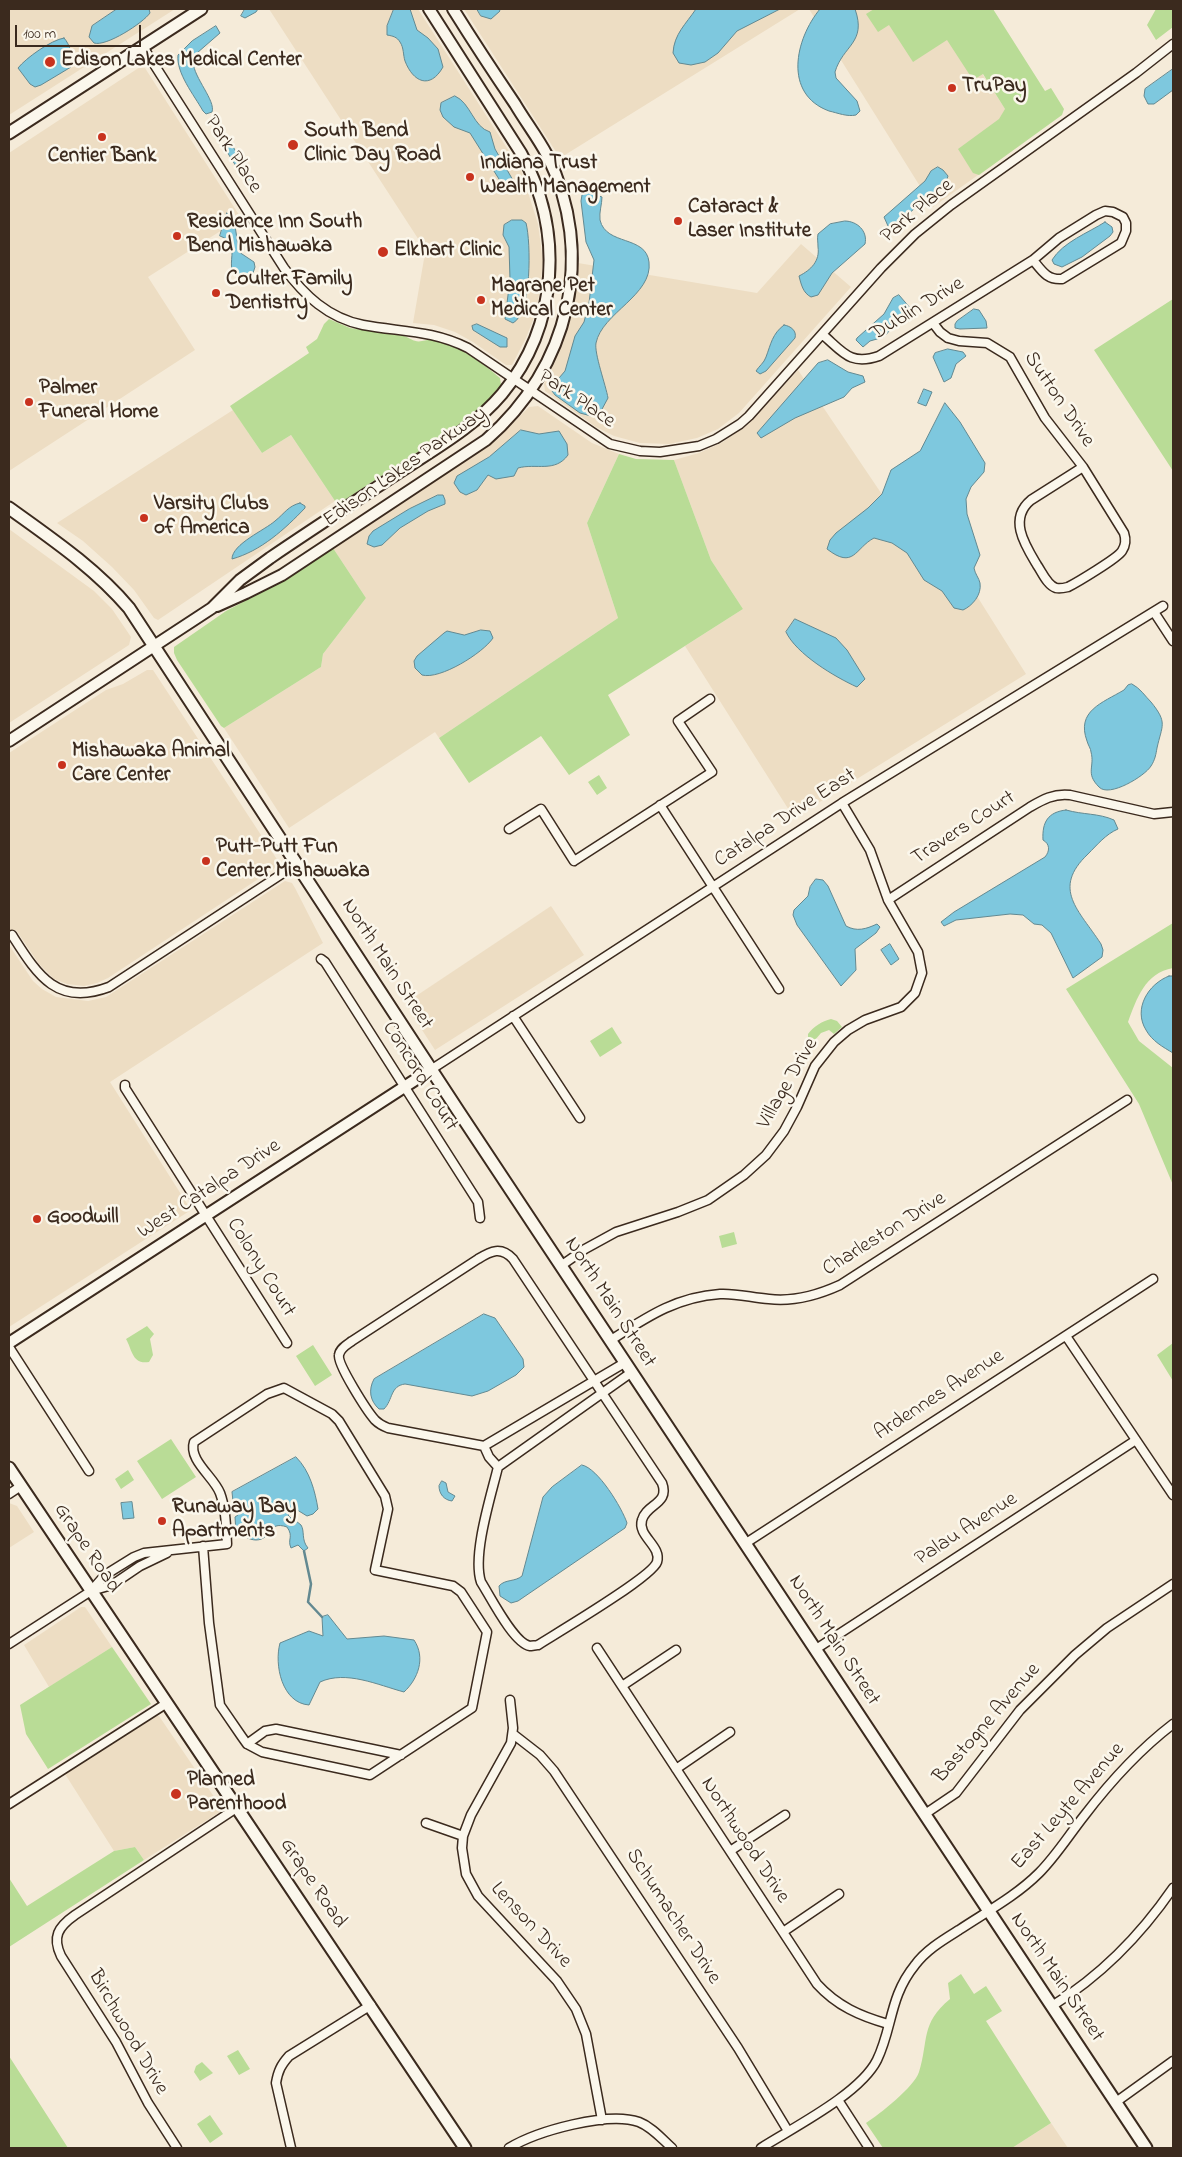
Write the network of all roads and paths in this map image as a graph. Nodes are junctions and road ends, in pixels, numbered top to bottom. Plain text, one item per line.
1 (201, 9) edge
2 (429, 9) edge
3 (453, 9) edge
4 (1173, 44) edge
5 (143, 47) junction
6 (9, 133) edge
7 (1033, 260) junction
8 (933, 323) junction
9 (822, 334) junction
10 (513, 379) junction
11 (531, 391) junction
12 (1082, 467) junction
13 (9, 508) edge
14 (1163, 606) dead end
15 (212, 608) junction
16 (1154, 612) junction
17 (1173, 642) edge
18 (155, 646) junction
19 (710, 699) dead end
20 (9, 741) edge
21 (842, 803) junction
22 (660, 805) junction
23 (1173, 812) edge
24 (509, 829) dead end
25 (297, 864) junction
26 (713, 886) junction
27 (888, 900) junction
28 (12, 935) dead end
29 (321, 959) dead end
30 (779, 989) dead end
31 (513, 1016) junction
32 (432, 1069) junction
33 (125, 1084) dead end
34 (403, 1087) junction
35 (1127, 1100) dead end
36 (580, 1118) dead end
37 (205, 1215) junction
38 (480, 1218) dead end
39 (562, 1265) junction
40 (1153, 1279) dead end
41 (1066, 1336) junction
42 (612, 1340) junction
43 (287, 1343) dead end
44 (9, 1345) edge
45 (629, 1367) junction
46 (594, 1382) junction
47 (601, 1392) junction
48 (1136, 1440) junction
49 (484, 1446) junction
50 (498, 1467) junction
51 (9, 1468) edge
52 (88, 1471) dead end
53 (21, 1486) junction
54 (9, 1494) edge
55 (1173, 1495) edge
56 (746, 1543) junction
57 (203, 1546) junction
58 (178, 1549) junction
59 (1173, 1584) edge
60 (91, 1591) junction
61 (9, 1644) edge
62 (597, 1648) dead end
63 (816, 1649) junction
64 (676, 1650) dead end
65 (622, 1686) junction
66 (510, 1700) dead end
67 (167, 1703) junction
68 (1173, 1724) edge
69 (730, 1732) dead end
70 (513, 1734) junction
71 (247, 1744) junction
72 (401, 1755) junction
73 (676, 1770) junction
74 (9, 1804) edge
75 (238, 1807) junction
76 (925, 1814) junction
77 (785, 1815) dead end
78 (426, 1823) dead end
79 (463, 1836) junction
80 (730, 1852) junction
81 (1173, 1888) edge
82 (839, 1894) dead end
83 (989, 1910) junction
84 (783, 1932) junction
85 (370, 2005) junction
86 (1052, 2006) junction
87 (888, 2024) junction
88 (1173, 2061) edge
89 (838, 2100) junction
90 (1116, 2102) junction
91 (602, 2120) junction
92 (788, 2131) junction
93 (176, 2148) edge
94 (291, 2148) edge
95 (465, 2148) edge
96 (509, 2148) edge
97 (672, 2148) edge
98 (760, 2148) edge
99 (869, 2148) edge
100 (1146, 2148) edge

1 - 5 main road
2 - 10 street, Edison Lakes Parkway
3 - 11 street, Edison Lakes Parkway
4 - 9 street, Park Place
5 - 6 main road
5 - 10 street, Park Place
7 - 7 street, Dublin Drive
7 - 8 street, Dublin Drive
8 - 9 street, Dublin Drive
8 - 12 street, Sutton Drive
9 - 11 street, Park Place
10 - 11 street, Park Place
10 - 15 street, Edison Lakes Parkway
11 - 15 street, Edison Lakes Parkway
12 - 12 street, Sutton Drive
13 - 18 main road, North Main Street
14 - 16 street, Catalpa Drive East
15 - 18 street, Edison Lakes Parkway
16 - 17 street
16 - 21 street, Catalpa Drive East
18 - 20 street, Edison Lakes Parkway
18 - 25 main road, North Main Street
19 - 22 street
21 - 26 street, Catalpa Drive East
21 - 27 street, Village Drive
22 - 24 street
22 - 26 street
23 - 27 street, Travers Court
25 - 28 street
25 - 32 main road, North Main Street
26 - 30 street
26 - 31 street, Catalpa Drive East
27 - 39 street, Village Drive
29 - 34 street, Concord Court
31 - 32 street, Catalpa Drive East
31 - 36 street
32 - 34 street, West Catalpa Drive
32 - 39 main road, North Main Street
33 - 37 street, Colony Court
34 - 37 street, West Catalpa Drive
34 - 38 street, Concord Court
35 - 42 street, Charleston Drive
37 - 43 street, Colony Court
37 - 44 street, West Catalpa Drive
39 - 42 main road, North Main Street
40 - 41 street, Ardennes Avenue
41 - 48 street
41 - 56 street, Ardennes Avenue
42 - 45 main road, North Main Street
44 - 52 street
45 - 46 street
45 - 47 street
45 - 56 main road, North Main Street
46 - 47 street
46 - 49 street
46 - 49 street
47 - 50 street
47 - 50 street
48 - 55 street
48 - 63 street, Palau Avenue
49 - 50 street
51 - 53 main road, Grape Road
53 - 54 street
53 - 60 main road, Grape Road
56 - 63 main road, North Main Street
57 - 58 street
57 - 71 street
57 - 72 street
58 - 60 street
58 - 60 street
59 - 76 street, Bastogne Avenue
60 - 61 street
60 - 67 main road, Grape Road
62 - 65 street, Northwood Drive
63 - 76 main road, North Main Street
64 - 65 street
65 - 73 street, Northwood Drive
66 - 70 street, Lenson Drive
67 - 74 street
67 - 75 main road, Grape Road
68 - 83 street, East Leyte Avenue
69 - 73 street
70 - 79 street, Lenson Drive
70 - 92 street, Schumacher Drive
71 - 72 street
71 - 72 street
73 - 80 street, Northwood Drive
75 - 85 main road, Grape Road
75 - 93 street, Birchwood Drive
76 - 83 main road, North Main Street
77 - 80 street
78 - 79 street
79 - 91 street, Lenson Drive
80 - 84 street, Northwood Drive
81 - 86 street
82 - 84 street
83 - 86 main road, North Main Street
83 - 87 street, East Leyte Avenue
84 - 87 street, Northwood Drive
85 - 94 street
85 - 95 main road, Grape Road
86 - 90 main road, North Main Street
87 - 89 street, East Leyte Avenue
88 - 90 street
89 - 92 street, East Leyte Avenue
89 - 99 street
90 - 100 main road, North Main Street
91 - 96 street
91 - 97 street
92 - 98 street, East Leyte Avenue

